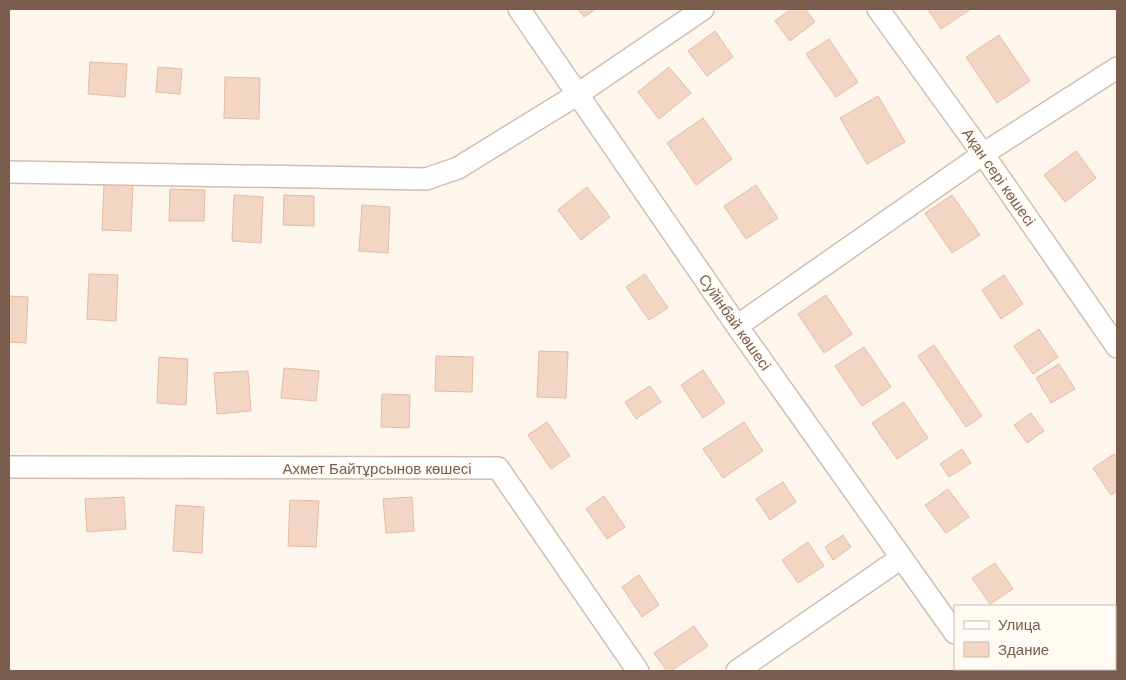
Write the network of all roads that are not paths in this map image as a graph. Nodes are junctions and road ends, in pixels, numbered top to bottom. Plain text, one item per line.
1 (520, 9) edge
2 (703, 9) edge
3 (878, 9) edge
4 (1117, 68) edge
5 (578, 94) junction
6 (983, 154) junction
7 (9, 172) edge
8 (737, 326) junction
9 (1117, 347) edge
10 (9, 467) edge
11 (901, 558) junction
12 (954, 632) edge
13 (638, 671) edge
14 (736, 671) edge

1 - 5 street, Суйінбай көшесі
2 - 5 street
3 - 6 street, Ақан сері көшесі
4 - 6 street
5 - 7 street
5 - 8 street, Суйінбай көшесі
6 - 8 street
6 - 9 street, Ақан сері көшесі
8 - 11 street, Суйінбай көшесі
10 - 13 street, Ахмет Байтұрсынов көшесі
11 - 12 street, Суйінбай көшесі
11 - 14 street

